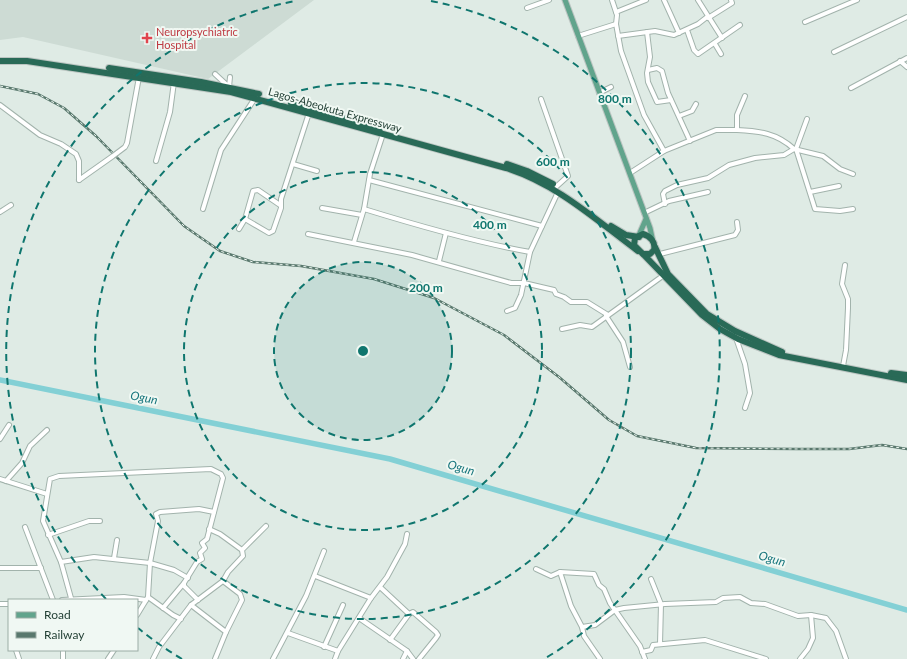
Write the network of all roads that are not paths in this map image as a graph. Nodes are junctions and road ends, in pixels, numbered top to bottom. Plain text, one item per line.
1 (549, 0) edge
2 (565, 0) edge
3 (612, 0) edge
4 (646, 0) edge
5 (664, 0) edge
6 (731, 0) edge
7 (856, 0) edge
8 (700, 1) edge
9 (527, 8) dead end
10 (616, 12) junction
11 (907, 17) edge
12 (708, 18) junction
13 (805, 22) dead end
14 (616, 24) junction
15 (740, 25) dead end
16 (686, 30) junction
17 (647, 32) junction
18 (679, 34) junction
19 (578, 36) junction
20 (618, 36) junction
21 (722, 38) junction
22 (714, 44) junction
23 (834, 52) dead end
24 (721, 54) dead end
25 (0, 56) edge
26 (907, 58) edge
27 (0, 61) edge
28 (900, 61) junction
29 (907, 67) edge
30 (648, 70) junction
31 (215, 74) dead end
32 (140, 77) junction
33 (230, 77) dead end
34 (174, 82) junction
35 (229, 87) junction
36 (611, 87) dead end
37 (850, 88) dead end
38 (599, 93) junction
39 (745, 96) dead end
40 (255, 97) junction
41 (542, 99) dead end
42 (671, 100) junction
43 (696, 104) dead end
44 (0, 105) edge
45 (309, 113) junction
46 (679, 116) junction
47 (807, 119) dead end
48 (737, 130) junction
49 (383, 134) junction
50 (690, 141) junction
51 (795, 149) junction
52 (664, 151) junction
53 (156, 162) dead end
54 (293, 164) junction
55 (317, 171) dead end
56 (630, 173) junction
57 (853, 174) dead end
58 (369, 180) junction
59 (839, 186) dead end
60 (558, 189) junction
61 (708, 192) dead end
62 (810, 192) junction
63 (665, 204) junction
64 (11, 205) dead end
65 (280, 205) junction
66 (322, 208) dead end
67 (203, 209) dead end
68 (364, 209) junction
69 (854, 209) dead end
70 (0, 212) edge
71 (644, 213) junction
72 (362, 215) junction
73 (245, 219) junction
74 (646, 219) junction
75 (737, 222) dead end
76 (542, 226) junction
77 (239, 229) dead end
78 (446, 233) junction
79 (308, 234) dead end
80 (639, 236) junction
81 (354, 242) junction
82 (654, 244) junction
83 (530, 252) junction
84 (640, 253) junction
85 (660, 254) junction
86 (439, 261) junction
87 (845, 265) dead end
88 (664, 274) junction
89 (524, 283) junction
90 (508, 311) dead end
91 (607, 315) junction
92 (562, 329) dead end
93 (736, 338) junction
94 (843, 366) junction
95 (630, 367) dead end
96 (907, 376) edge
97 (907, 380) edge
98 (745, 408) dead end
99 (9, 425) dead end
100 (47, 430) dead end
101 (0, 439) edge
102 (0, 479) edge
103 (6, 481) junction
104 (47, 494) junction
105 (214, 512) junction
106 (100, 521) dead end
107 (266, 526) dead end
108 (24, 527) dead end
109 (209, 529) junction
110 (407, 534) dead end
111 (48, 536) junction
112 (116, 540) dead end
113 (242, 550) junction
114 (324, 551) dead end
115 (114, 558) junction
116 (60, 562) junction
117 (150, 563) junction
118 (0, 568) edge
119 (41, 568) junction
120 (536, 569) dead end
121 (560, 572) junction
122 (315, 576) junction
123 (188, 578) junction
124 (652, 579) dead end
125 (223, 581) junction
126 (184, 583) junction
127 (380, 587) junction
128 (71, 598) junction
129 (371, 598) junction
130 (53, 599) edge
131 (67, 599) edge
132 (103, 599) edge
133 (147, 599) junction
134 (198, 600) junction
135 (660, 604) junction
136 (191, 605) junction
137 (342, 605) dead end
138 (163, 608) junction
139 (615, 610) junction
140 (138, 613) edge
141 (409, 614) junction
142 (811, 615) junction
143 (359, 618) junction
144 (182, 619) junction
145 (582, 627) junction
146 (226, 632) junction
147 (288, 633) junction
148 (390, 640) junction
149 (660, 644) junction
150 (324, 647) junction
151 (338, 651) junction
152 (407, 651) junction
153 (642, 652) junction
154 (155, 658) edge
155 (215, 659) edge
156 (273, 659) edge
157 (335, 659) edge
158 (403, 659) edge
159 (413, 659) edge
160 (419, 659) edge
161 (600, 659) edge
162 (644, 659) edge
163 (764, 659) edge
164 (800, 659) edge
165 (846, 659) edge

1 - 9 street
2 - 19 main road
3 - 10 street
4 - 10 street
5 - 18 street
6 - 12 street
7 - 13 street
8 - 12 street
10 - 14 street
11 - 23 street
12 - 16 street
12 - 21 street
14 - 19 street
14 - 20 street
15 - 21 street
16 - 18 street
16 - 22 street
17 - 18 street
17 - 20 street
17 - 30 street
19 - 38 main road
20 - 52 street
21 - 22 street
22 - 24 street
25 - 35 highway, Lagos-Abeokuta Expressway
26 - 28 street
27 - 32 highway, Lagos-Abeokuta Expressway
28 - 29 street
28 - 37 street
30 - 42 street
30 - 42 street
31 - 35 street
32 - 34 highway, Lagos-Abeokuta Expressway
32 - 44 street
33 - 35 street
34 - 40 highway, Lagos-Abeokuta Expressway
34 - 53 street
35 - 60 highway, Lagos-Abeokuta Expressway
36 - 38 street
38 - 56 main road
39 - 48 street
40 - 45 highway, Lagos-Abeokuta Expressway
40 - 67 street
41 - 60 street
42 - 46 street
43 - 46 street
45 - 49 highway, Lagos-Abeokuta Expressway
45 - 54 street
46 - 50 street
47 - 51 street
48 - 50 street
48 - 51 street
49 - 58 street
49 - 60 highway, Lagos-Abeokuta Expressway
50 - 52 street
51 - 57 street
51 - 62 street
51 - 63 street
52 - 56 street
54 - 55 street
54 - 65 street
56 - 71 main road
58 - 68 street
58 - 76 street
59 - 62 street
60 - 76 street
60 - 80 highway, Lagos-Abeokuta Expressway
60 - 84 highway, Lagos-Abeokuta Expressway
61 - 63 street
62 - 69 street
63 - 71 street
64 - 70 street
65 - 73 street
65 - 73 street
66 - 72 street
68 - 72 street
68 - 78 street
71 - 74 main road
72 - 81 street
73 - 77 street
74 - 80 main road
74 - 82 main road
75 - 85 street
76 - 83 street
78 - 83 street
78 - 86 street
79 - 81 street
80 - 82 highway
80 - 84 highway
81 - 86 street
82 - 84 highway
82 - 85 highway
83 - 89 street
84 - 88 highway, Lagos-Abeokuta Expressway
85 - 94 highway
86 - 89 street
87 - 94 street
88 - 91 street
88 - 93 highway, Lagos-Abeokuta Expressway
89 - 90 street
89 - 91 street
91 - 92 street
91 - 95 street
93 - 97 highway, Lagos-Abeokuta Expressway
93 - 98 street
94 - 96 highway
99 - 101 street
100 - 103 street
102 - 103 street
103 - 104 street
104 - 105 street
104 - 111 street
105 - 109 street
105 - 117 street
106 - 111 street
107 - 113 street
108 - 119 street
109 - 113 street
109 - 123 street
110 - 127 street
111 - 116 street
112 - 115 street
113 - 125 street
114 - 122 street
115 - 116 street
115 - 117 street
116 - 128 street
117 - 123 street
117 - 133 street
118 - 119 street
119 - 130 street
120 - 121 street
121 - 139 street
121 - 145 street
122 - 129 street
122 - 147 street
123 - 126 street
124 - 135 street
125 - 134 street
125 - 146 street
126 - 134 street
126 - 138 street
127 - 129 street
127 - 141 street
128 - 131 street
128 - 132 street
129 - 143 street
132 - 133 street
133 - 138 street
133 - 140 street
134 - 136 street
135 - 139 street
135 - 142 street
135 - 149 street
136 - 144 street
136 - 146 street
137 - 150 street
138 - 144 street
139 - 145 street
139 - 153 street
141 - 148 street
141 - 160 street
142 - 164 street
142 - 165 street
143 - 148 street
143 - 151 street
144 - 154 street
145 - 161 street
146 - 155 street
147 - 150 street
147 - 156 street
148 - 152 street
149 - 153 street
149 - 163 street
150 - 151 street
151 - 157 street
152 - 158 street
152 - 159 street
153 - 162 street

